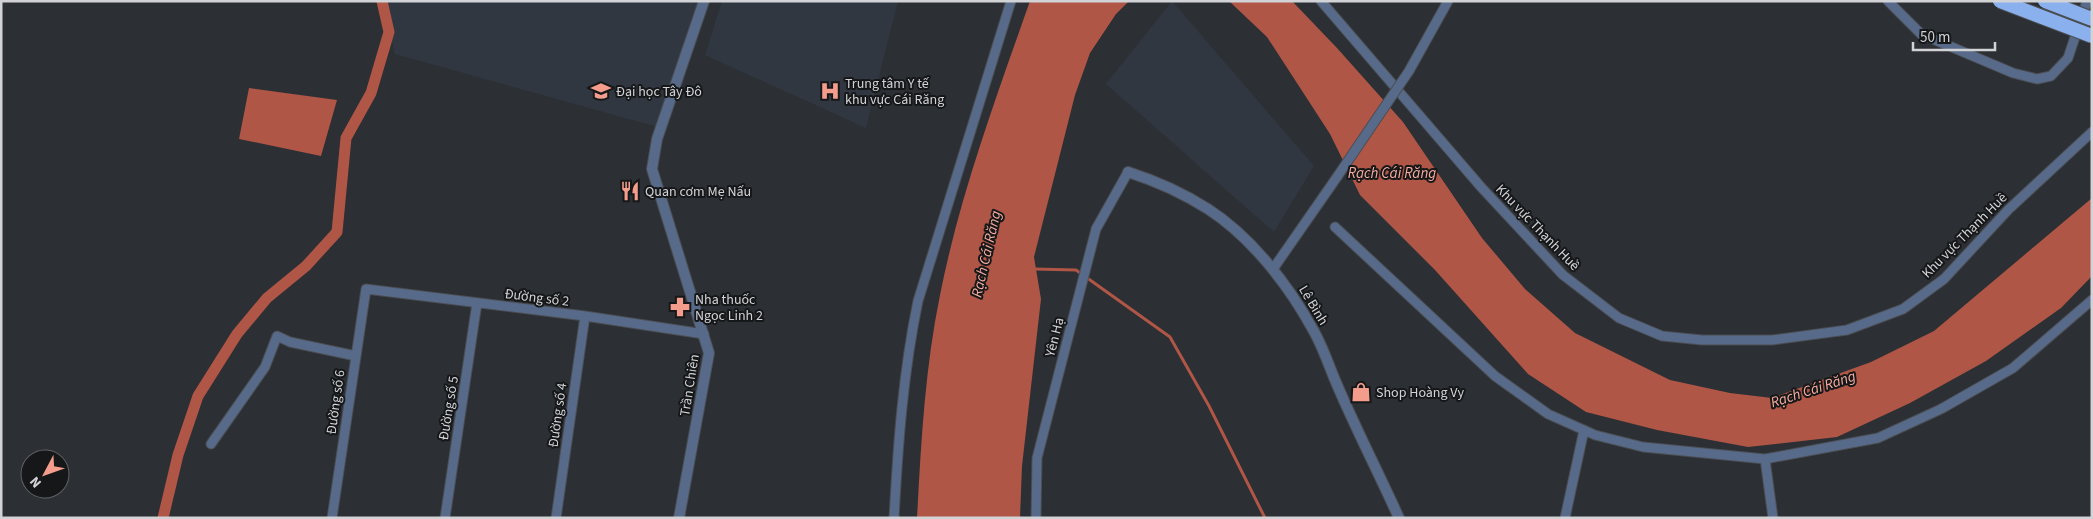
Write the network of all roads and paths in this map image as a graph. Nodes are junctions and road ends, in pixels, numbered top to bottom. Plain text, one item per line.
1 (704, 1) edge
2 (1011, 1) edge
3 (1321, 1) edge
4 (1448, 1) edge
5 (1888, 1) edge
6 (2000, 1) edge
7 (2045, 1) edge
8 (2087, 1) edge
9 (2092, 19) edge
10 (2092, 36) edge
11 (2092, 132) edge
12 (1128, 172) joint
13 (1335, 227) dead end
14 (1273, 269) junction
15 (366, 289) joint
16 (2092, 300) edge
17 (477, 303) junction
18 (585, 316) junction
19 (704, 334) junction
20 (356, 356) junction
21 (1584, 430) junction
22 (211, 444) dead end
23 (1765, 459) junction
24 (332, 518) edge
25 (445, 518) edge
26 (556, 518) edge
27 (679, 518) edge
28 (894, 518) edge
29 (1036, 518) edge
30 (1399, 518) edge
31 (1565, 518) edge
32 (1773, 518) edge

1 - 19 street, Trần Chiên
2 - 28 street
3 - 11 street, Khu vực Thạnh Huề
4 - 14 street, bridge
5 - 8 street
6 - 10 highway, bridge
7 - 9 highway, bridge
12 - 14 street, Lê Bình
12 - 29 street, Yên Hạ
13 - 21 street
14 - 30 street, Lê Bình
15 - 17 street, Đường số 2
15 - 20 street, Đường số 6
16 - 23 street
17 - 18 street, Đường số 2
17 - 25 street, Đường số 5
18 - 19 street, Đường số 2
18 - 26 street, Đường số 4
19 - 27 street, Trần Chiên
20 - 22 street
20 - 24 street, Đường số 6
21 - 23 street
21 - 31 street
23 - 32 street

